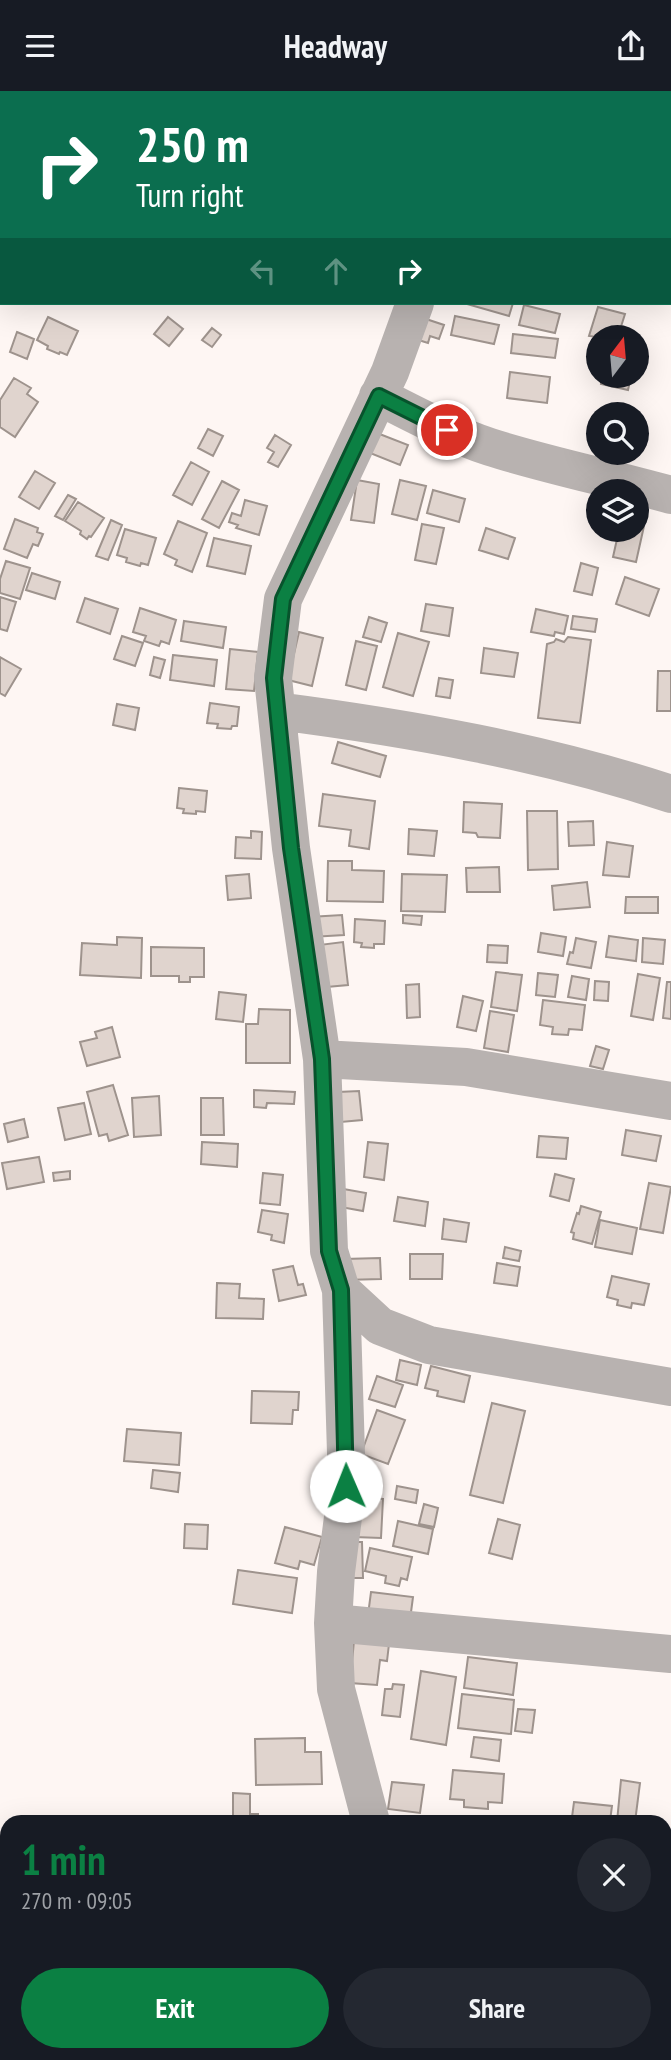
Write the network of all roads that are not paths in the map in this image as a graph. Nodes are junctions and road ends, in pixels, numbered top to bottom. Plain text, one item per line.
1 (414, 305) edge
2 (379, 396) junction
3 (671, 495) edge
4 (277, 711) junction
5 (671, 795) edge
6 (322, 1059) junction
7 (671, 1101) edge
8 (341, 1290) junction
9 (671, 1387) edge
10 (333, 1623) junction
11 (671, 1654) edge
12 (369, 1815) edge

1 - 2 street
2 - 3 street
2 - 4 street
4 - 5 street
4 - 6 street
6 - 7 street
6 - 8 street
8 - 9 street
8 - 10 street
10 - 11 street
10 - 12 street

